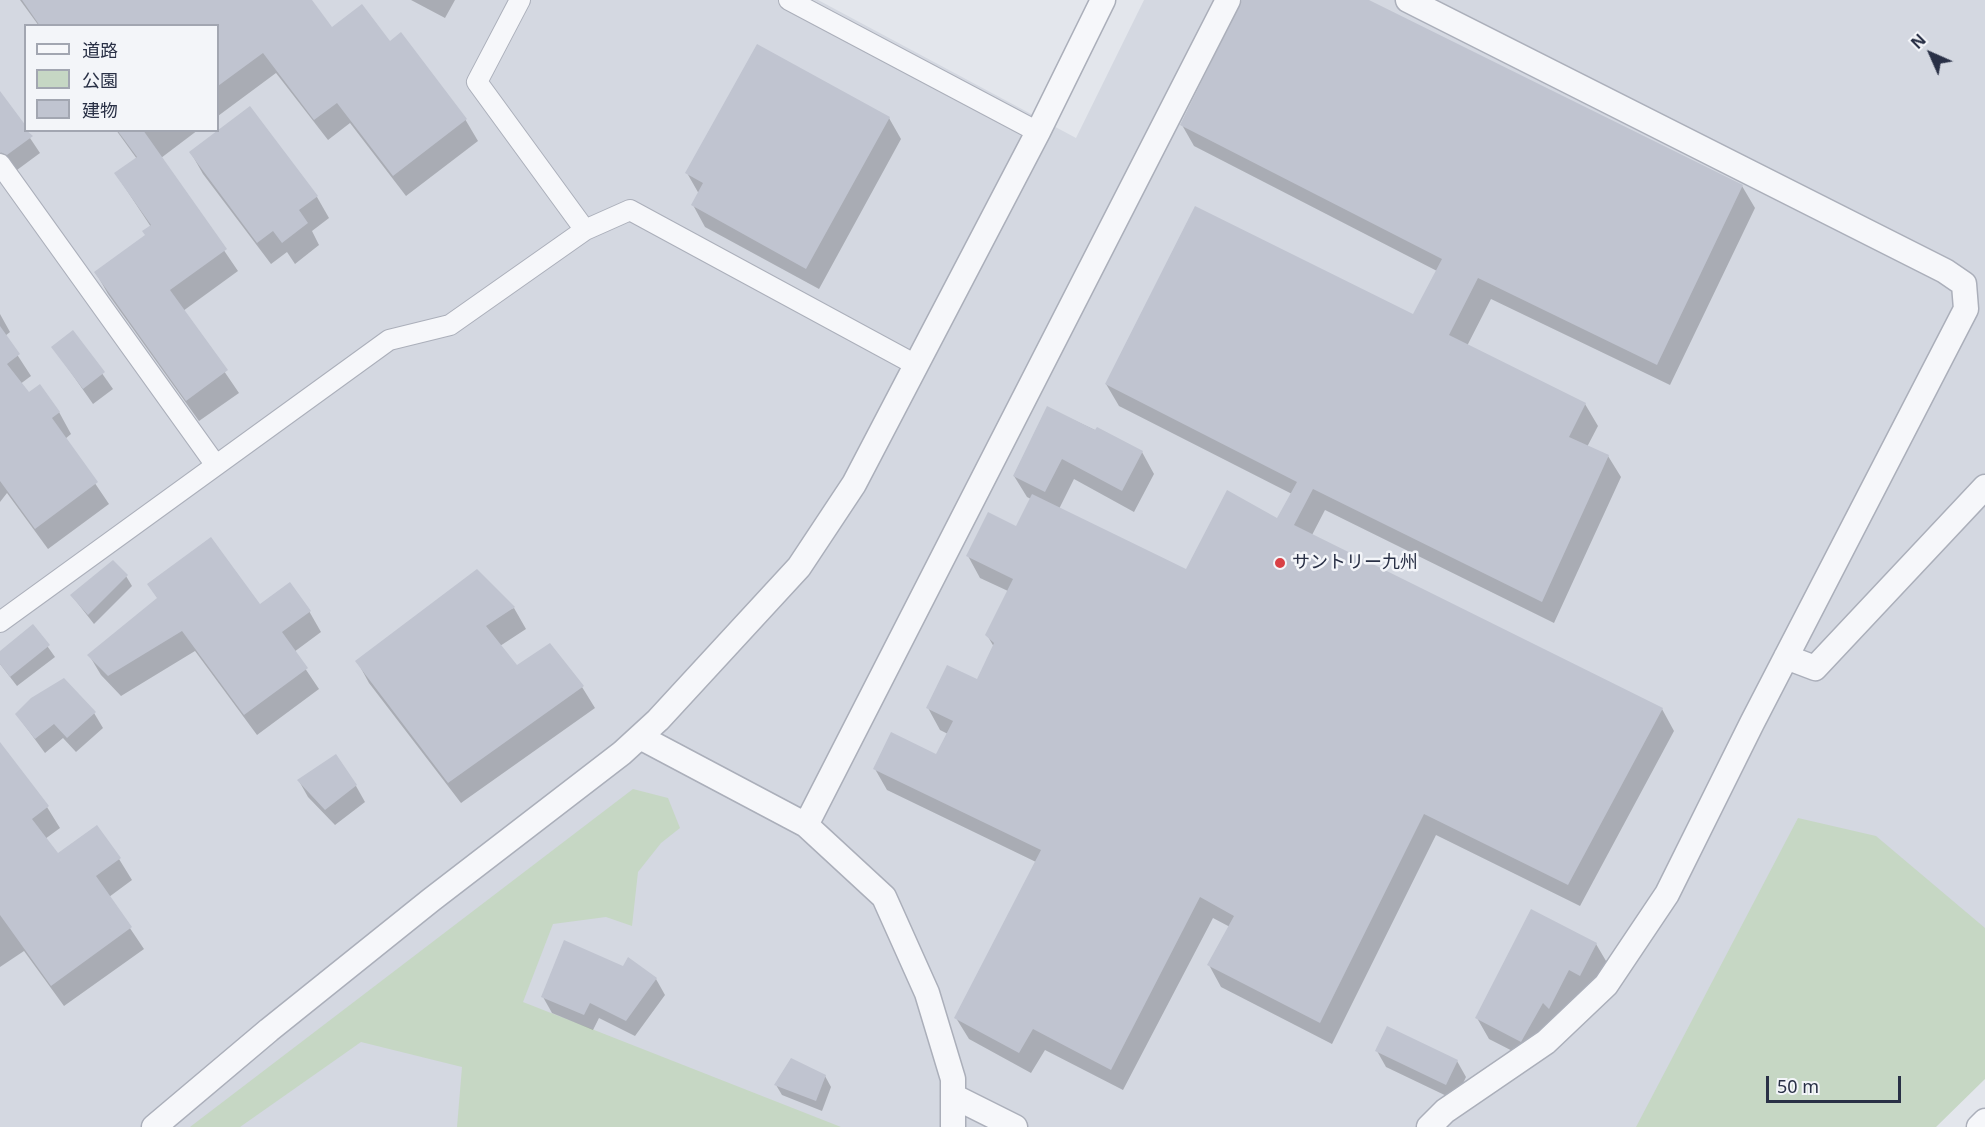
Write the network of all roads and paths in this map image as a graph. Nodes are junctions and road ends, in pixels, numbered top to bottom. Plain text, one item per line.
1 (520, 0) edge
2 (789, 0) edge
3 (1103, 0) edge
4 (1228, 0) edge
5 (1408, 0) edge
6 (1038, 132) junction
7 (0, 164) edge
8 (585, 230) junction
9 (916, 365) junction
10 (215, 464) junction
11 (1985, 487) edge
12 (0, 622) edge
13 (1786, 657) junction
14 (640, 737) junction
15 (806, 825) junction
16 (953, 1096) junction
17 (1985, 1121) edge
18 (154, 1127) edge
19 (953, 1127) edge
20 (1014, 1127) edge
21 (1429, 1127) edge
22 (1979, 1127) edge

1 - 8 street
2 - 6 street
3 - 6 street
4 - 15 street
5 - 13 street
6 - 9 street
7 - 10 street
8 - 9 street
8 - 10 street
9 - 14 street
10 - 12 street
11 - 13 street
13 - 21 street
14 - 15 street
14 - 18 street
15 - 16 street
16 - 19 street
16 - 20 street
17 - 22 street

